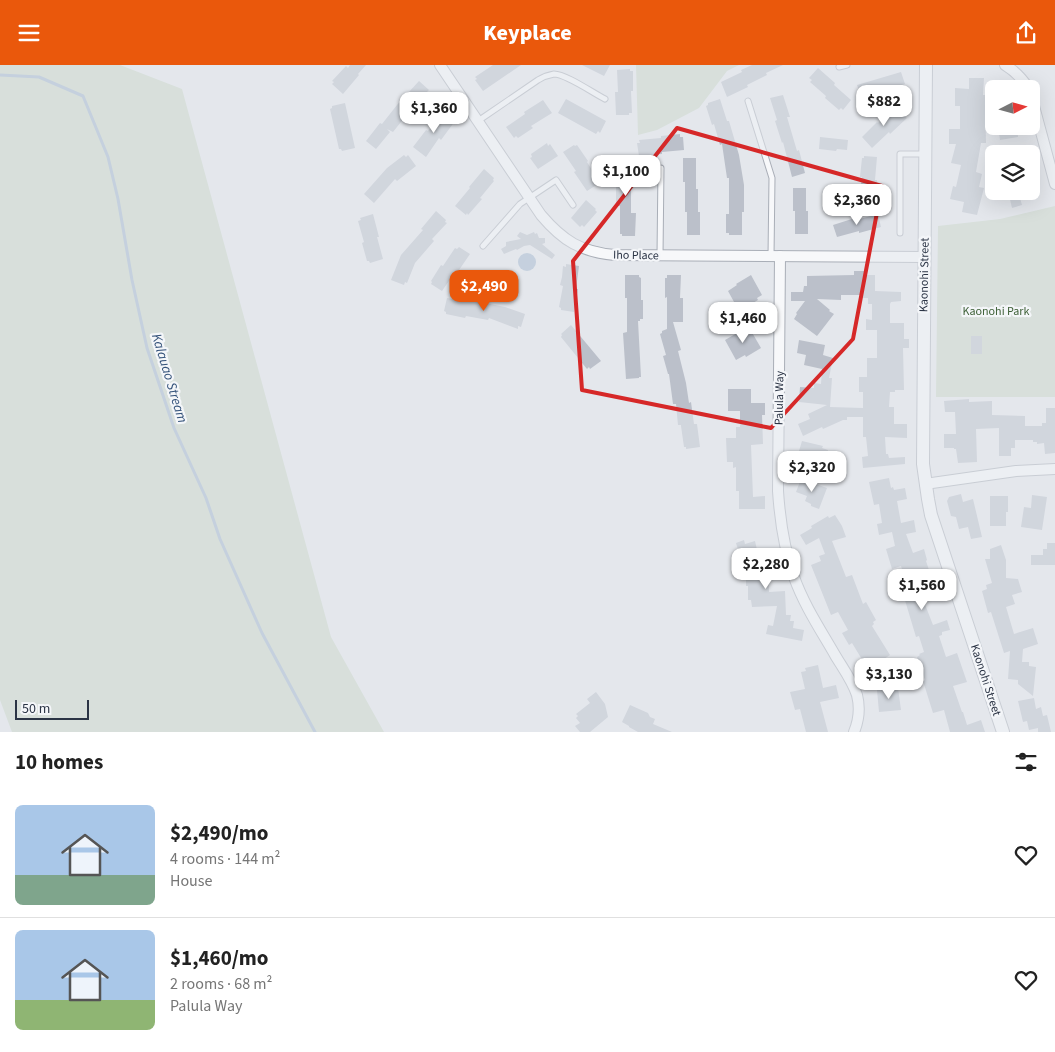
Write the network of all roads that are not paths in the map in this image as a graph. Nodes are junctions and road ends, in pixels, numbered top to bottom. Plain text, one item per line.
1 (440, 65) edge
2 (846, 65) edge
3 (926, 65) edge
4 (1005, 65) edge
5 (839, 67) dead end
6 (1024, 80) edge
7 (605, 99) dead end
8 (748, 101) dead end
9 (478, 121) junction
10 (1040, 128) edge
11 (926, 155) junction
12 (661, 168) dead end
13 (1055, 184) edge
14 (530, 198) junction
15 (573, 205) dead end
16 (900, 233) dead end
17 (483, 246) dead end
18 (660, 255) junction
19 (776, 256) junction
20 (924, 257) junction
21 (1055, 469) edge
22 (926, 484) junction
23 (854, 732) edge
24 (1003, 732) edge

1 - 9 street, Iho Place
2 - 5 lane
3 - 11 street, Kaonohi Street
4 - 6 street
7 - 9 lane
8 - 19 lane
9 - 14 street, Iho Place
10 - 13 street
11 - 16 lane
11 - 20 street, Kaonohi Street
12 - 18 lane
14 - 15 lane
14 - 17 lane
14 - 18 street, Iho Place
18 - 19 street, Iho Place
19 - 20 street, Iho Place
19 - 23 street, Palula Way
20 - 22 street, Kaonohi Street
21 - 22 street
22 - 24 street, Kaonohi Street

